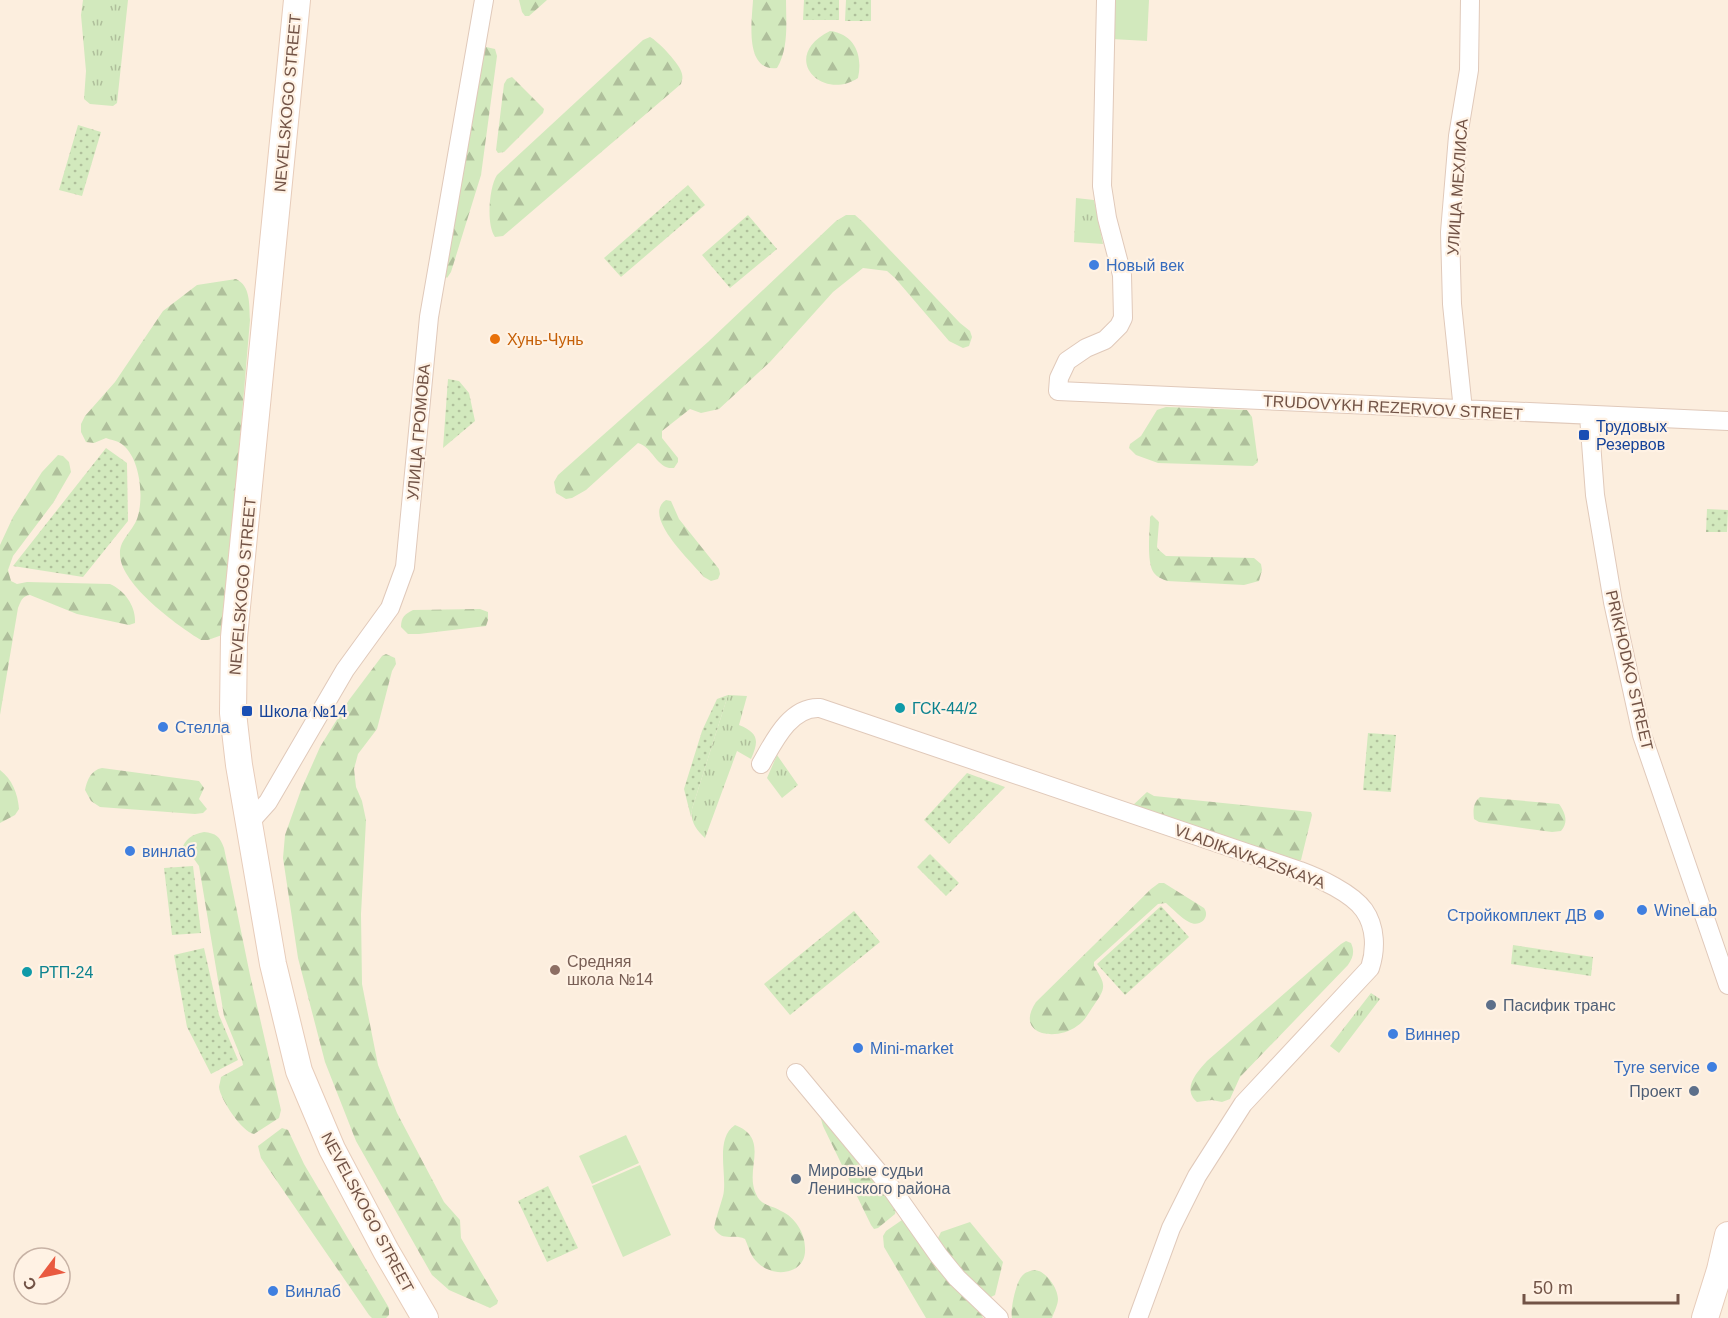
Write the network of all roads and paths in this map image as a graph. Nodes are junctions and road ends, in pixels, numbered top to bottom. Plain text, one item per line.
1 (297, 0) edge
2 (484, 0) edge
3 (1107, 0) edge
4 (1470, 0) edge
5 (1463, 410) junction
6 (1589, 416) junction
7 (1728, 421) edge
8 (761, 764) dead end
9 (250, 822) junction
10 (1728, 985) edge
11 (796, 1073) dead end
12 (1728, 1235) edge
13 (425, 1318) edge
14 (999, 1318) edge
15 (1138, 1318) edge
16 (1705, 1318) edge

1 - 9 main road, NEVELSKOGO STREET
2 - 9 street, УЛИЦА ГРОМОВА
3 - 5 street, TRUDOVYKH REZERVOV STREET
4 - 5 street, УЛИЦА МЕХЛИСА
5 - 6 street, TRUDOVYKH REZERVOV STREET
6 - 7 street, TRUDOVYKH REZERVOV STREET
6 - 10 street, PRIKHODKO STREET
8 - 15 street, VLADIKAVKAZSKAYA
9 - 13 main road, NEVELSKOGO STREET
11 - 14 street
12 - 16 main road

